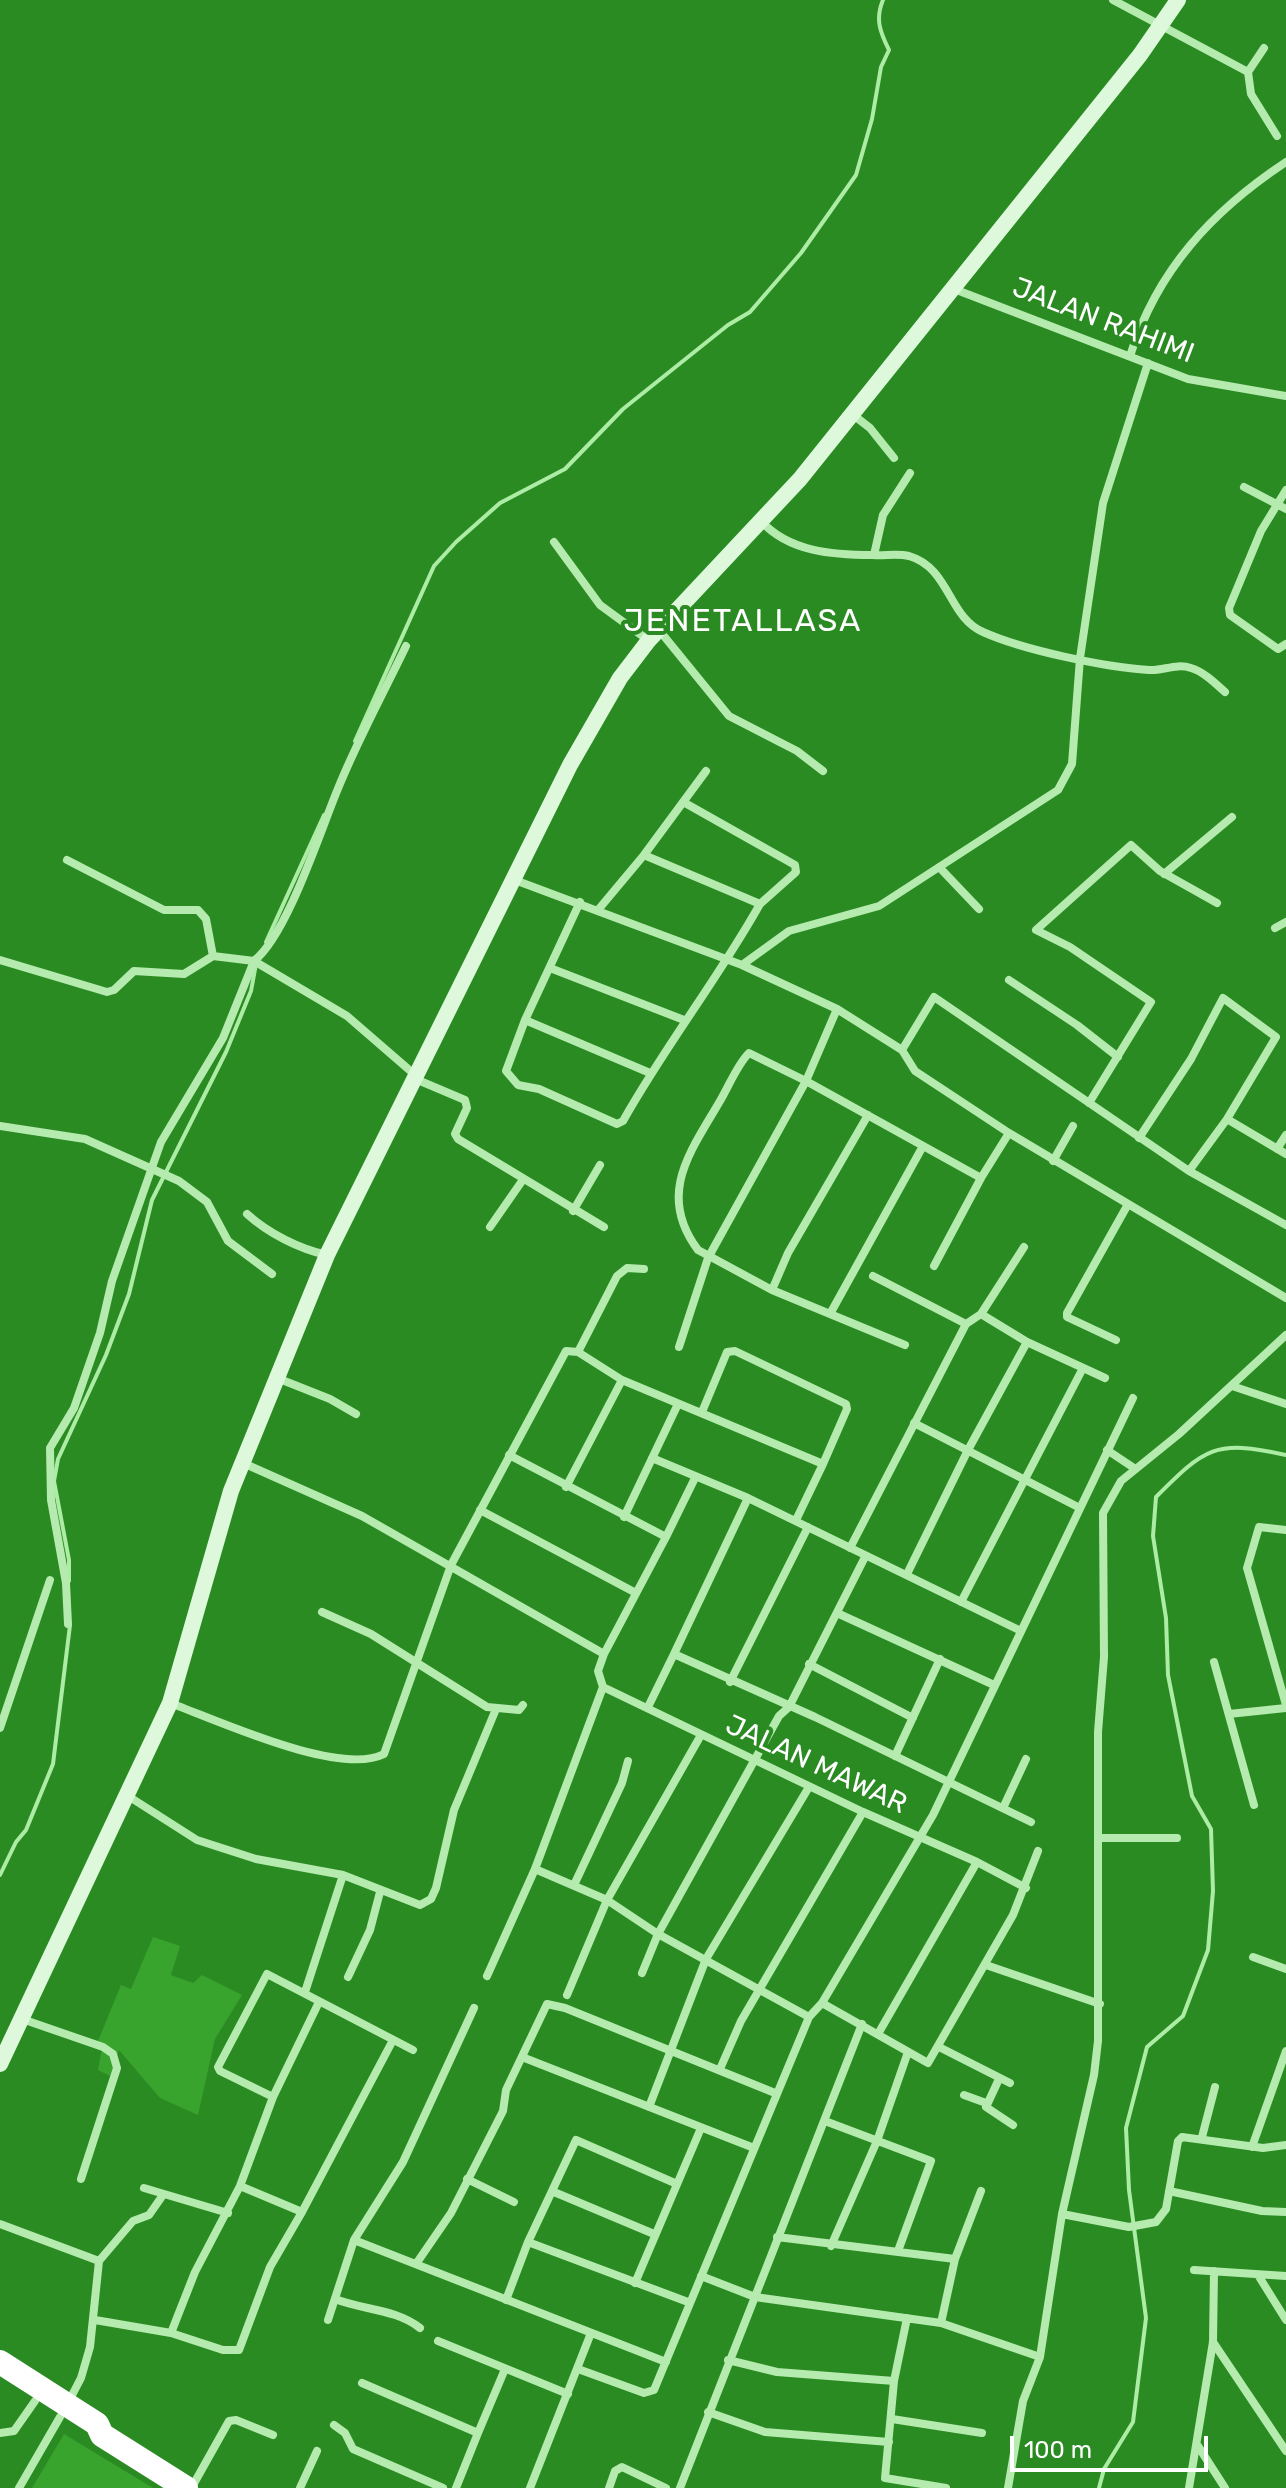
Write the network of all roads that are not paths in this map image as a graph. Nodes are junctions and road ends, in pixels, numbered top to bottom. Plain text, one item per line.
1 (1113, 0) edge
2 (1178, 0) edge
3 (1162, 24) junction
4 (1264, 48) dead end
5 (1248, 72) junction
6 (1277, 136) dead end
7 (1286, 162) edge
8 (954, 289) junction
9 (1130, 356) junction
10 (1148, 363) junction
11 (1286, 396) edge
12 (852, 414) junction
13 (894, 458) dead end
14 (910, 473) dead end
15 (1244, 487) dead end
16 (1286, 490) edge
17 (1276, 502) junction
18 (1286, 509) edge
19 (761, 521) junction
20 (554, 542) dead end
21 (874, 555) junction
22 (654, 635) junction
23 (1286, 644) edge
24 (406, 646) dead end
25 (1080, 658) junction
26 (1225, 692) dead end
27 (706, 771) dead end
28 (823, 771) dead end
29 (685, 803) junction
30 (1232, 817) dead end
31 (644, 855) junction
32 (67, 860) dead end
33 (940, 868) junction
34 (1164, 874) junction
35 (511, 878) junction
36 (580, 902) junction
37 (1217, 903) dead end
38 (760, 904) junction
39 (979, 909) dead end
40 (598, 910) junction
41 (1286, 922) edge
42 (1275, 928) dead end
43 (213, 956) junction
44 (0, 960) edge
45 (254, 961) junction
46 (728, 962) junction
47 (742, 965) junction
48 (550, 968) junction
49 (1009, 980) dead end
50 (837, 1009) junction
51 (525, 1020) junction
52 (684, 1020) junction
53 (902, 1050) junction
54 (1118, 1057) junction
55 (650, 1073) junction
56 (413, 1076) junction
57 (806, 1081) junction
58 (1089, 1103) junction
59 (868, 1115) junction
60 (1227, 1119) junction
61 (0, 1126) edge
62 (1073, 1126) dead end
63 (1009, 1133) junction
64 (1286, 1135) edge
65 (1139, 1138) junction
66 (923, 1146) junction
67 (1277, 1149) junction
68 (1286, 1154) edge
69 (1053, 1161) junction
70 (600, 1165) dead end
71 (156, 1170) junction
72 (1189, 1171) junction
73 (981, 1178) junction
74 (522, 1181) junction
75 (1127, 1206) junction
76 (573, 1211) junction
77 (247, 1214) dead end
78 (1286, 1225) edge
79 (490, 1227) dead end
80 (604, 1227) dead end
81 (1024, 1247) dead end
82 (327, 1255) junction
83 (708, 1258) junction
84 (934, 1266) dead end
85 (644, 1269) dead end
86 (272, 1274) dead end
87 (873, 1276) dead end
88 (772, 1290) junction
89 (1286, 1298) edge
90 (830, 1314) junction
91 (981, 1314) junction
92 (966, 1324) junction
93 (1286, 1335) edge
94 (1116, 1340) dead end
95 (1027, 1342) junction
96 (905, 1345) dead end
97 (679, 1347) dead end
98 (578, 1352) junction
99 (1083, 1368) junction
100 (276, 1378) junction
101 (1105, 1378) dead end
102 (622, 1380) junction
103 (1232, 1386) junction
104 (1133, 1398) dead end
105 (678, 1404) junction
106 (1286, 1404) edge
107 (702, 1412) junction
108 (356, 1414) dead end
109 (914, 1423) junction
110 (968, 1450) junction
111 (1107, 1450) junction
112 (509, 1455) junction
113 (652, 1458) junction
114 (243, 1463) junction
115 (823, 1464) junction
116 (1134, 1468) junction
117 (695, 1478) junction
118 (1023, 1479) junction
119 (566, 1487) junction
120 (748, 1498) junction
121 (1078, 1507) junction
122 (480, 1510) junction
123 (624, 1517) junction
124 (796, 1520) junction
125 (808, 1527) junction
126 (1286, 1530) edge
127 (666, 1537) junction
128 (850, 1548) junction
129 (865, 1557) junction
130 (451, 1565) junction
131 (907, 1574) junction
132 (50, 1580) dead end
133 (636, 1593) junction
134 (961, 1602) junction
135 (322, 1612) dead end
136 (837, 1613) junction
137 (68, 1624) dead end
138 (1021, 1631) junction
139 (604, 1654) junction
140 (674, 1654) junction
141 (940, 1659) junction
142 (1214, 1662) dead end
143 (414, 1664) junction
144 (809, 1664) junction
145 (730, 1682) junction
146 (994, 1685) junction
147 (603, 1687) junction
148 (170, 1703) junction
149 (523, 1705) dead end
150 (648, 1707) junction
151 (789, 1707) junction
152 (1286, 1707) edge
153 (496, 1709) junction
154 (1229, 1714) junction
155 (913, 1718) junction
156 (0, 1728) edge
157 (701, 1735) junction
158 (895, 1756) junction
159 (1026, 1759) dead end
160 (755, 1760) junction
161 (628, 1761) dead end
162 (948, 1782) junction
163 (809, 1787) junction
164 (128, 1796) junction
165 (1254, 1805) dead end
166 (1003, 1808) junction
167 (863, 1812) junction
168 (1031, 1822) dead end
169 (920, 1838) junction
170 (1099, 1838) junction
171 (1177, 1838) dead end
172 (1038, 1851) dead end
173 (977, 1862) junction
174 (535, 1869) junction
175 (343, 1875) junction
176 (574, 1885) junction
177 (1026, 1888) junction
178 (380, 1892) junction
179 (607, 1900) junction
180 (658, 1934) junction
181 (1253, 1957) dead end
182 (706, 1959) junction
183 (986, 1965) junction
184 (1286, 1969) edge
185 (642, 1973) dead end
186 (487, 1976) dead end
187 (348, 1977) dead end
188 (759, 1989) junction
189 (305, 1992) junction
190 (567, 1995) dead end
191 (319, 2002) junction
192 (822, 2003) junction
193 (1100, 2004) junction
194 (474, 2008) dead end
195 (809, 2017) junction
196 (22, 2019) junction
197 (862, 2024) junction
198 (878, 2034) junction
199 (393, 2040) junction
200 (939, 2047) junction
201 (413, 2050) dead end
202 (670, 2050) junction
203 (1286, 2051) edge
204 (908, 2052) junction
205 (2, 2055) edge
206 (522, 2057) junction
207 (720, 2069) junction
208 (999, 2079) junction
209 (1010, 2083) dead end
210 (1215, 2087) dead end
211 (775, 2093) junction
212 (964, 2095) dead end
213 (273, 2097) junction
214 (986, 2103) junction
215 (649, 2107) junction
216 (825, 2121) junction
217 (1013, 2125) dead end
218 (701, 2128) junction
219 (1202, 2137) junction
220 (877, 2141) junction
221 (1286, 2145) edge
222 (1252, 2147) junction
223 (754, 2148) junction
224 (81, 2179) dead end
225 (467, 2179) junction
226 (677, 2184) junction
227 (240, 2186) junction
228 (144, 2188) dead end
229 (981, 2191) dead end
230 (1169, 2191) junction
231 (554, 2192) junction
232 (163, 2195) junction
233 (514, 2202) dead end
234 (302, 2212) junction
235 (1286, 2212) edge
236 (228, 2213) junction
237 (1062, 2214) junction
238 (0, 2224) edge
239 (654, 2234) junction
240 (777, 2237) junction
241 (354, 2240) junction
242 (528, 2242) junction
243 (831, 2246) junction
244 (898, 2251) junction
245 (955, 2259) junction
246 (99, 2261) junction
247 (416, 2264) junction
248 (1194, 2270) dead end
249 (1214, 2271) junction
250 (1258, 2275) junction
251 (701, 2276) junction
252 (1286, 2276) edge
253 (635, 2283) junction
254 (755, 2297) junction
255 (335, 2299) junction
256 (506, 2300) junction
257 (688, 2302) junction
258 (907, 2318) junction
259 (95, 2320) junction
260 (328, 2320) dead end
261 (1286, 2320) edge
262 (941, 2323) junction
263 (420, 2328) dead end
264 (171, 2333) junction
265 (591, 2333) junction
266 (438, 2341) dead end
267 (1213, 2342) junction
268 (1040, 2357) junction
269 (728, 2360) junction
270 (0, 2362) edge
271 (666, 2362) junction
272 (505, 2369) junction
273 (578, 2369) junction
274 (0, 2379) edge
275 (894, 2381) junction
276 (362, 2383) dead end
277 (568, 2394) junction
278 (35, 2401) junction
279 (64, 2411) junction
280 (708, 2412) junction
281 (892, 2419) junction
282 (334, 2425) dead end
283 (0, 2433) edge
284 (478, 2433) junction
285 (982, 2433) dead end
286 (273, 2435) dead end
287 (889, 2442) junction
288 (1198, 2446) junction
289 (317, 2451) dead end
290 (1286, 2451) edge
291 (925, 2486) edge
292 (19, 2488) edge
293 (189, 2488) edge
294 (300, 2488) edge
295 (443, 2488) edge
296 (456, 2488) edge
297 (530, 2488) edge
298 (609, 2488) edge
299 (666, 2488) edge
300 (680, 2488) edge
301 (946, 2488) edge
302 (1008, 2488) edge
303 (1189, 2488) edge
304 (1225, 2488) edge

1 - 3 street
2 - 3 street
3 - 5 street
3 - 8 street
4 - 5 street
5 - 6 street
7 - 9 street
8 - 9 street, JALAN RAHIMI
8 - 12 street
9 - 10 street, JALAN RAHIMI
10 - 11 street, JALAN RAHIMI
10 - 25 street
12 - 13 street
12 - 19 street
14 - 21 street
15 - 17 street
16 - 17 street
17 - 18 street
17 - 23 street
19 - 21 street
19 - 22 street
20 - 22 street
21 - 25 street
22 - 28 street
22 - 35 street
24 - 45 street
25 - 26 street
25 - 33 street
27 - 29 street
29 - 31 street
29 - 38 street
30 - 34 street
31 - 38 street
31 - 40 street
32 - 43 street
33 - 39 street
33 - 47 street
34 - 37 street
34 - 54 street
35 - 36 street
35 - 56 street
36 - 40 street
36 - 48 street
38 - 46 street
40 - 46 street
41 - 42 street
43 - 44 street
43 - 45 street
45 - 56 street
45 - 71 street
46 - 47 street
46 - 52 street
47 - 50 street
48 - 51 street
48 - 52 street
49 - 54 street
50 - 53 street
50 - 57 street
51 - 55 street
51 - 55 street
52 - 55 street
53 - 58 street
53 - 63 street
54 - 58 street
56 - 74 street
56 - 82 street
57 - 59 street
57 - 83 street
57 - 83 street
58 - 65 street
59 - 66 street
59 - 88 street
60 - 65 street
60 - 67 street
60 - 72 street
61 - 71 street
62 - 69 street
63 - 69 street
63 - 73 street
64 - 67 street
65 - 72 street
66 - 73 street
66 - 90 street
67 - 68 street
69 - 75 street
70 - 76 street
71 - 86 street
71 - 137 street
72 - 78 street
73 - 84 street
74 - 76 street
74 - 79 street
75 - 89 street
75 - 94 street
76 - 80 street
77 - 82 street
81 - 91 street
82 - 100 street
83 - 88 street
83 - 97 street
85 - 98 street
87 - 92 street
88 - 90 street
90 - 96 street
91 - 92 street
91 - 95 street
92 - 109 street
93 - 103 street
95 - 99 street
95 - 110 street
98 - 102 street
98 - 112 street
99 - 101 street
99 - 118 street
100 - 108 street
100 - 114 street
102 - 105 street
102 - 119 street
103 - 106 street
103 - 116 street
104 - 111 street
105 - 107 street
105 - 113 street
107 - 115 street
107 - 115 street
109 - 110 street
109 - 128 street
110 - 118 street
110 - 131 street
111 - 116 street
111 - 121 street
112 - 119 street
112 - 122 street
113 - 117 street
113 - 123 street
114 - 130 street
114 - 148 street
115 - 124 street
116 - 170 street
117 - 120 street
117 - 127 street
118 - 121 street
118 - 134 street
119 - 123 street
120 - 124 street
120 - 140 street
121 - 138 street
122 - 130 street
122 - 133 street
123 - 127 street
124 - 125 street
125 - 128 street
125 - 145 street
126 - 152 street
127 - 133 street
128 - 129 street
129 - 131 street
129 - 136 street
130 - 139 street
130 - 143 street
131 - 134 street
132 - 156 street
133 - 139 street
134 - 138 street
135 - 143 street
136 - 141 street
136 - 144 street
138 - 146 street
139 - 147 street
140 - 145 street
140 - 150 street
141 - 146 street
141 - 155 street
142 - 154 street
143 - 148 street
143 - 153 street
144 - 151 street
144 - 155 street
145 - 151 street
146 - 162 street
147 - 150 street, JALAN MAWAR
147 - 174 street
148 - 164 street
149 - 153 street
150 - 157 street, JALAN MAWAR
151 - 158 street
151 - 160 street
152 - 154 street
153 - 178 street
154 - 165 street
155 - 158 street
157 - 160 street, JALAN MAWAR
157 - 179 street
158 - 162 street
159 - 166 street
160 - 163 street, JALAN MAWAR
160 - 180 street
161 - 176 street
162 - 166 street
162 - 169 street
163 - 167 street, JALAN MAWAR
163 - 182 street
164 - 175 street
164 - 196 street
166 - 168 street
167 - 169 street, JALAN MAWAR
167 - 188 street
169 - 173 street, JALAN MAWAR
169 - 192 street
170 - 171 street
170 - 193 street
172 - 177 street
173 - 177 street, JALAN MAWAR
173 - 198 street
174 - 176 street
174 - 186 street
175 - 178 street
175 - 189 street
176 - 179 street
177 - 183 street
178 - 187 street
179 - 180 street
179 - 190 street
180 - 182 street
180 - 185 street
181 - 184 street
182 - 188 street
182 - 202 street
183 - 193 street
183 - 200 street
188 - 195 street
188 - 207 street
189 - 191 street
189 - 213 street
191 - 199 street
191 - 213 street
192 - 195 street
192 - 197 street
193 - 237 street
194 - 241 street
195 - 211 street
196 - 205 street
196 - 224 street
197 - 198 street
197 - 216 street
198 - 204 street
199 - 201 street
199 - 234 street
200 - 204 street
200 - 208 street
202 - 206 street
202 - 207 street
202 - 215 street
203 - 222 street
204 - 220 street
206 - 215 street
206 - 225 street
207 - 211 street
208 - 209 street
208 - 214 street
210 - 219 street
211 - 223 street
212 - 214 street
213 - 227 street
214 - 217 street
215 - 218 street
216 - 220 street
216 - 240 street
218 - 223 street
218 - 226 street
219 - 222 street
219 - 230 street
220 - 243 street
220 - 244 street
221 - 222 street
223 - 251 street
225 - 233 street
225 - 247 street
226 - 231 street
226 - 239 street
227 - 234 street
227 - 236 street
228 - 232 street
229 - 245 street
230 - 235 street
230 - 237 street
231 - 239 street
231 - 242 street
232 - 236 street
232 - 246 street
234 - 264 street
236 - 264 street
237 - 268 street
238 - 246 street
239 - 253 street
240 - 243 street
240 - 254 street
241 - 247 street
241 - 255 street
242 - 253 street
242 - 256 street
243 - 244 street
244 - 245 street
245 - 262 street
246 - 259 street
247 - 256 street
248 - 249 street
249 - 250 street
249 - 267 street
250 - 252 street
250 - 261 street
251 - 254 street
251 - 257 street
253 - 257 street
254 - 258 street
254 - 269 street
255 - 260 street
255 - 263 street
256 - 265 street
257 - 271 street
258 - 262 street
258 - 275 street
259 - 264 street
259 - 279 street
262 - 268 street
265 - 271 street
265 - 273 street
266 - 272 street
267 - 288 street
267 - 290 street
268 - 302 street
269 - 275 street
269 - 280 street
270 - 279 highway
271 - 273 street
272 - 277 street
272 - 284 street
273 - 277 street
274 - 278 highway
275 - 281 street
276 - 284 street
277 - 297 street
278 - 279 highway
278 - 283 street
279 - 292 street
279 - 293 highway
280 - 287 street
280 - 300 street
281 - 285 street
281 - 287 street
282 - 295 street
284 - 296 street
286 - 293 street
287 - 291 street
288 - 303 street
288 - 304 street
289 - 294 street
291 - 301 street
298 - 299 street

